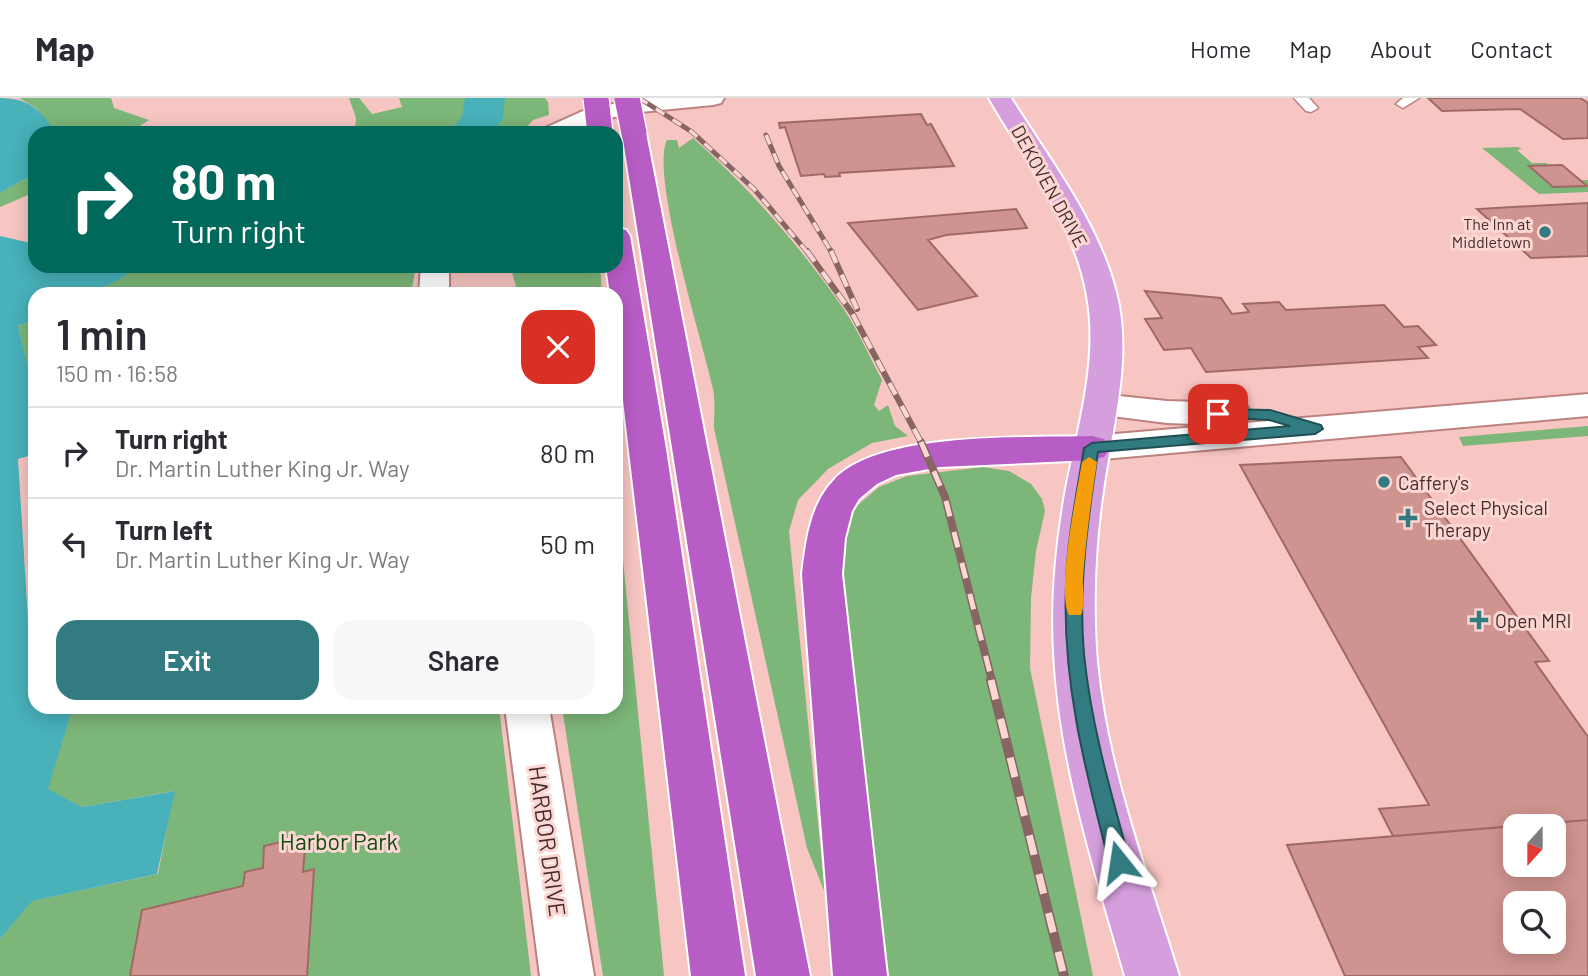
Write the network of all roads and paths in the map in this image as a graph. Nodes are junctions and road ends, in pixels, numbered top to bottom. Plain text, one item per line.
1 (713, 98) edge
2 (1000, 98) edge
3 (583, 105) edge
4 (621, 121) edge
5 (560, 126) edge
6 (623, 132) edge
7 (622, 273) edge
8 (1100, 405) junction
9 (1588, 405) edge
10 (1315, 429) junction
11 (1092, 448) junction
12 (528, 714) edge
13 (567, 976) edge
14 (718, 976) edge
15 (783, 976) edge
16 (860, 976) edge
17 (1152, 976) edge

1 - 3 street
2 - 8 main road, DEKOVEN DRIVE
3 - 4 highway, bridge
3 - 5 street
6 - 15 highway
7 - 14 highway
8 - 10 street
8 - 11 main road, DEKOVEN DRIVE
9 - 10 street
10 - 11 street
11 - 16 highway
11 - 17 main road, DEKOVEN DRIVE
12 - 13 street, HARBOR DRIVE

